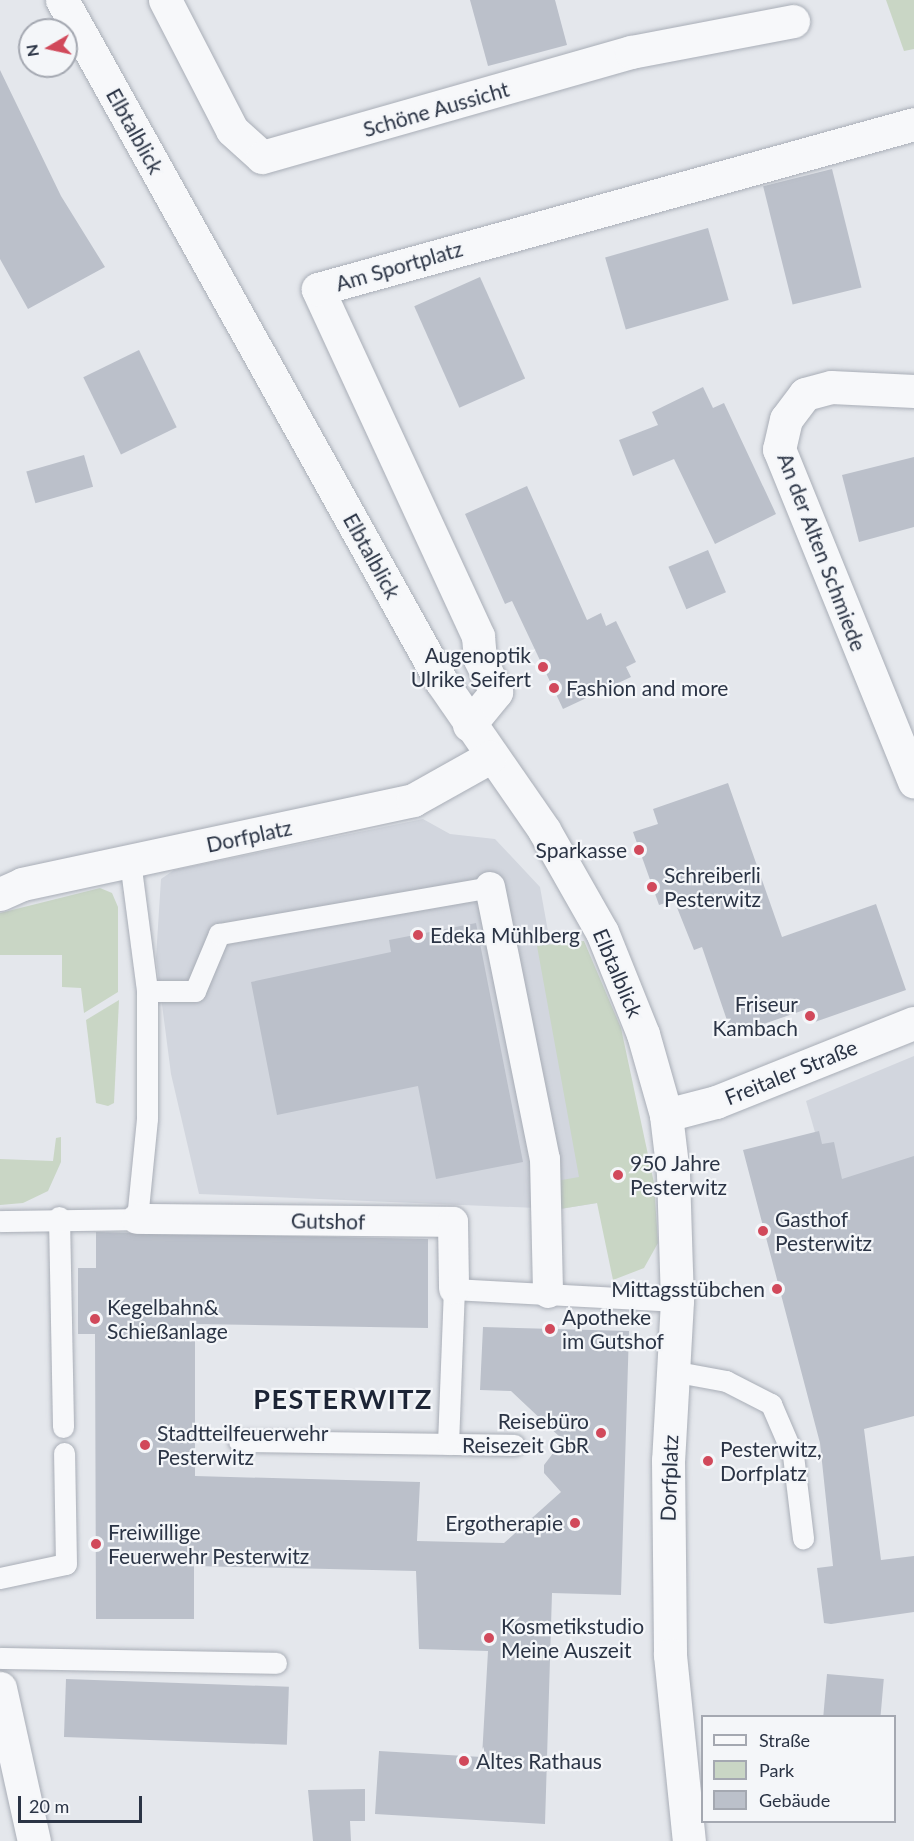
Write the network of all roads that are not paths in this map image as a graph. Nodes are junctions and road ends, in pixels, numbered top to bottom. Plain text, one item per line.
1 (62, 0) edge
2 (165, 0) edge
3 (793, 21) dead end
4 (914, 124) edge
5 (914, 391) edge
6 (469, 725) junction
7 (490, 757) junction
8 (914, 782) edge
9 (130, 861) junction
10 (490, 887) joint
11 (0, 894) edge
12 (147, 991) junction
13 (914, 1023) edge
14 (666, 1115) junction
15 (59, 1217) junction
16 (137, 1219) junction
17 (0, 1221) edge
18 (454, 1289) junction
19 (548, 1293) junction
20 (677, 1301) junction
21 (672, 1371) junction
22 (63, 1427) dead end
23 (239, 1441) dead end
24 (448, 1444) junction
25 (514, 1445) dead end
26 (64, 1453) dead end
27 (803, 1538) dead end
28 (0, 1578) edge
29 (0, 1658) edge
30 (276, 1663) dead end
31 (0, 1688) edge
32 (34, 1841) edge
33 (689, 1841) edge

1 - 6 street, Elbtalblick
2 - 3 street, Schöne Aussicht
4 - 6 street, Am Sportplatz
5 - 8 street, An der Alten Schmiede
6 - 7 street, Elbtalblick
7 - 9 street, Dorfplatz
7 - 14 street, Elbtalblick
9 - 11 street, Dorfplatz
9 - 12 lane
10 - 12 lane
10 - 19 street
12 - 16 lane
13 - 14 street, Freitaler Straße
14 - 20 street, Dorfplatz
15 - 16 lane
15 - 17 lane
15 - 22 lane
16 - 18 street, Gutshof
18 - 19 lane
18 - 24 lane, Gutshof
19 - 20 lane
20 - 21 street, Dorfplatz
21 - 27 lane
21 - 33 street, Dorfplatz
23 - 24 lane
24 - 25 lane
26 - 28 lane
29 - 30 lane
31 - 32 street

